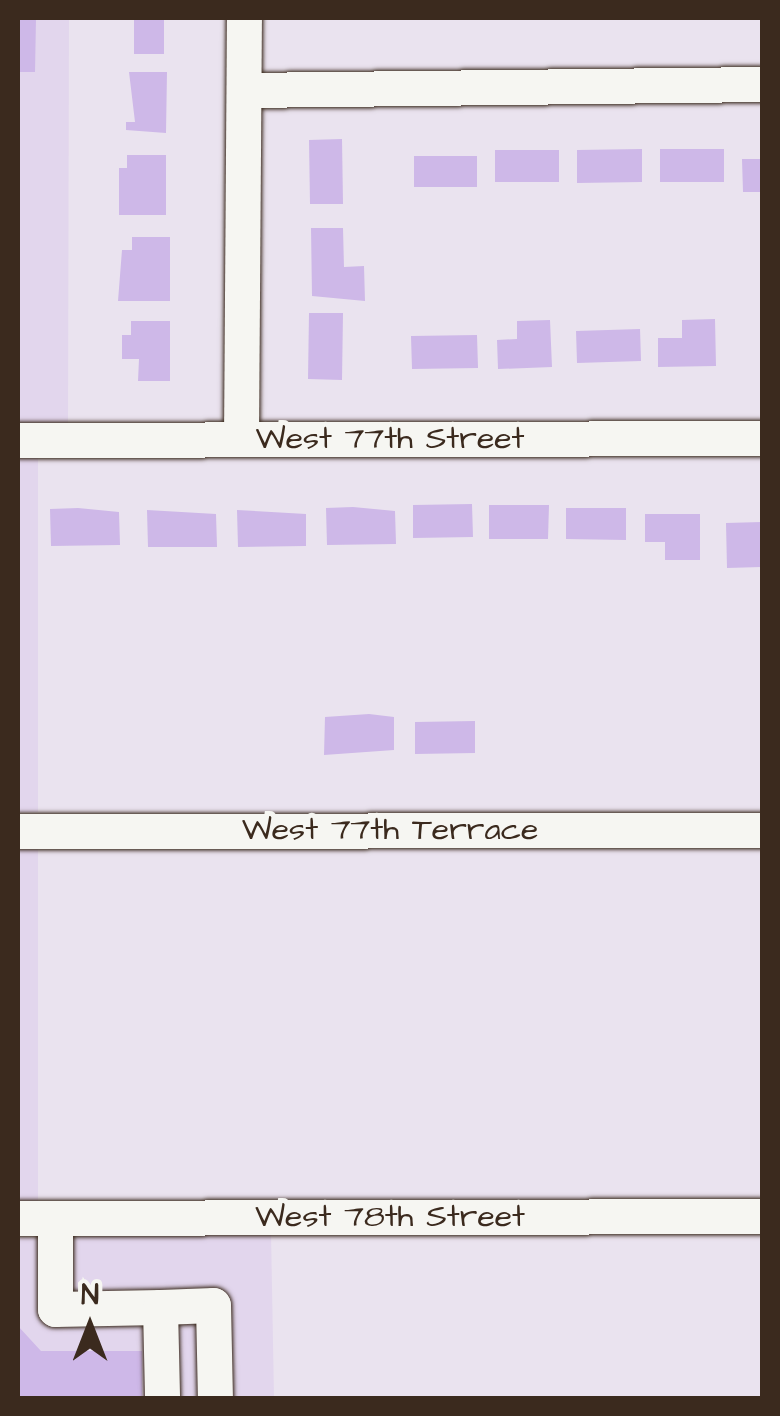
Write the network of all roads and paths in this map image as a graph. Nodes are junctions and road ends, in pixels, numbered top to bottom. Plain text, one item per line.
1 (244, 18) edge
2 (762, 84) edge
3 (244, 90) junction
4 (762, 438) edge
5 (242, 439) junction
6 (18, 440) edge
7 (762, 830) edge
8 (18, 831) edge
9 (762, 1216) edge
10 (18, 1218) edge
11 (55, 1218) junction
12 (160, 1307) junction
13 (162, 1398) edge
14 (215, 1398) edge

1 - 3 street
2 - 3 street
3 - 5 street
4 - 5 street, West 77th Street
5 - 6 street, West 77th Street
7 - 8 street, West 77th Terrace
9 - 11 street, West 78th Street
10 - 11 street, West 78th Street
11 - 12 street
12 - 13 street
12 - 14 street

